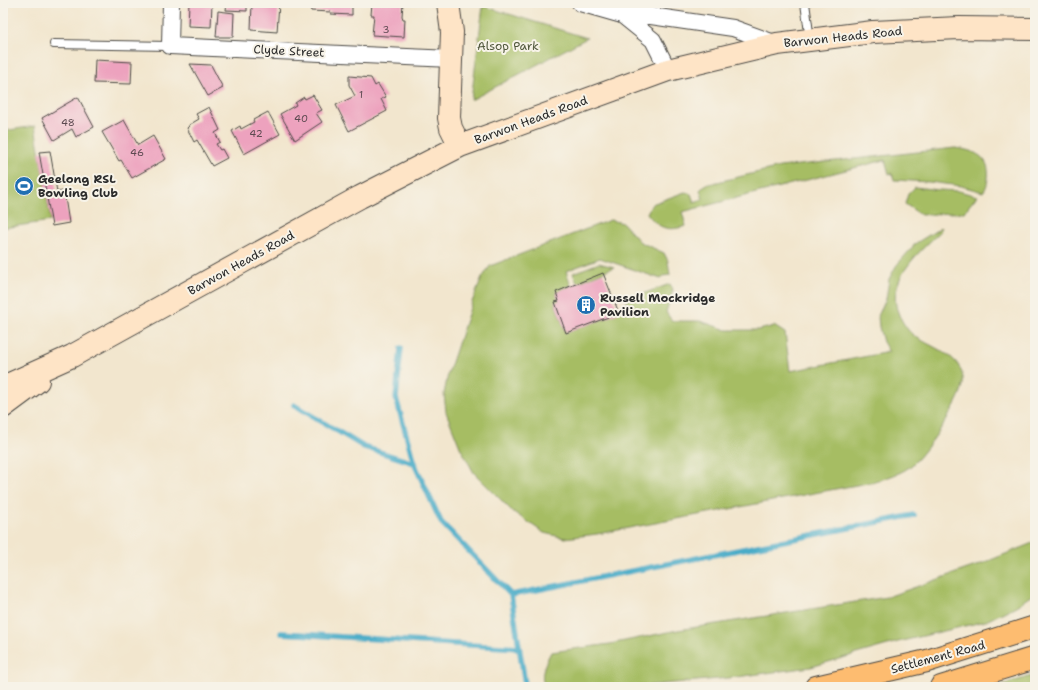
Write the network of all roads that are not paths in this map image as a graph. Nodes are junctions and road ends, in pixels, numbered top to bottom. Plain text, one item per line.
1 (171, 3) edge
2 (448, 3) edge
3 (460, 3) edge
4 (580, 3) edge
5 (805, 3) edge
6 (622, 15) junction
7 (1035, 29) edge
8 (452, 32) junction
9 (810, 40) junction
10 (54, 44) dead end
11 (778, 44) junction
12 (170, 46) junction
13 (451, 59) junction
14 (668, 70) junction
15 (460, 146) junction
16 (72, 356) junction
17 (3, 387) edge
18 (3, 407) edge
19 (1035, 627) edge
20 (1035, 658) edge
21 (816, 687) edge
22 (940, 687) edge

1 - 12 street
2 - 8 street
3 - 8 street
4 - 6 street
5 - 9 lane
6 - 11 street
6 - 14 street
7 - 9 street, Barwon Heads Road
8 - 13 street
9 - 11 street, Barwon Heads Road
10 - 12 lane
11 - 14 street, Barwon Heads Road
12 - 13 street, Clyde Street
13 - 15 street
14 - 15 street, Barwon Heads Road
15 - 16 street, Barwon Heads Road
16 - 17 street, Barwon Heads Road
16 - 18 street, Barwon Heads Road
19 - 21 highway, Settlement Road
20 - 22 highway

